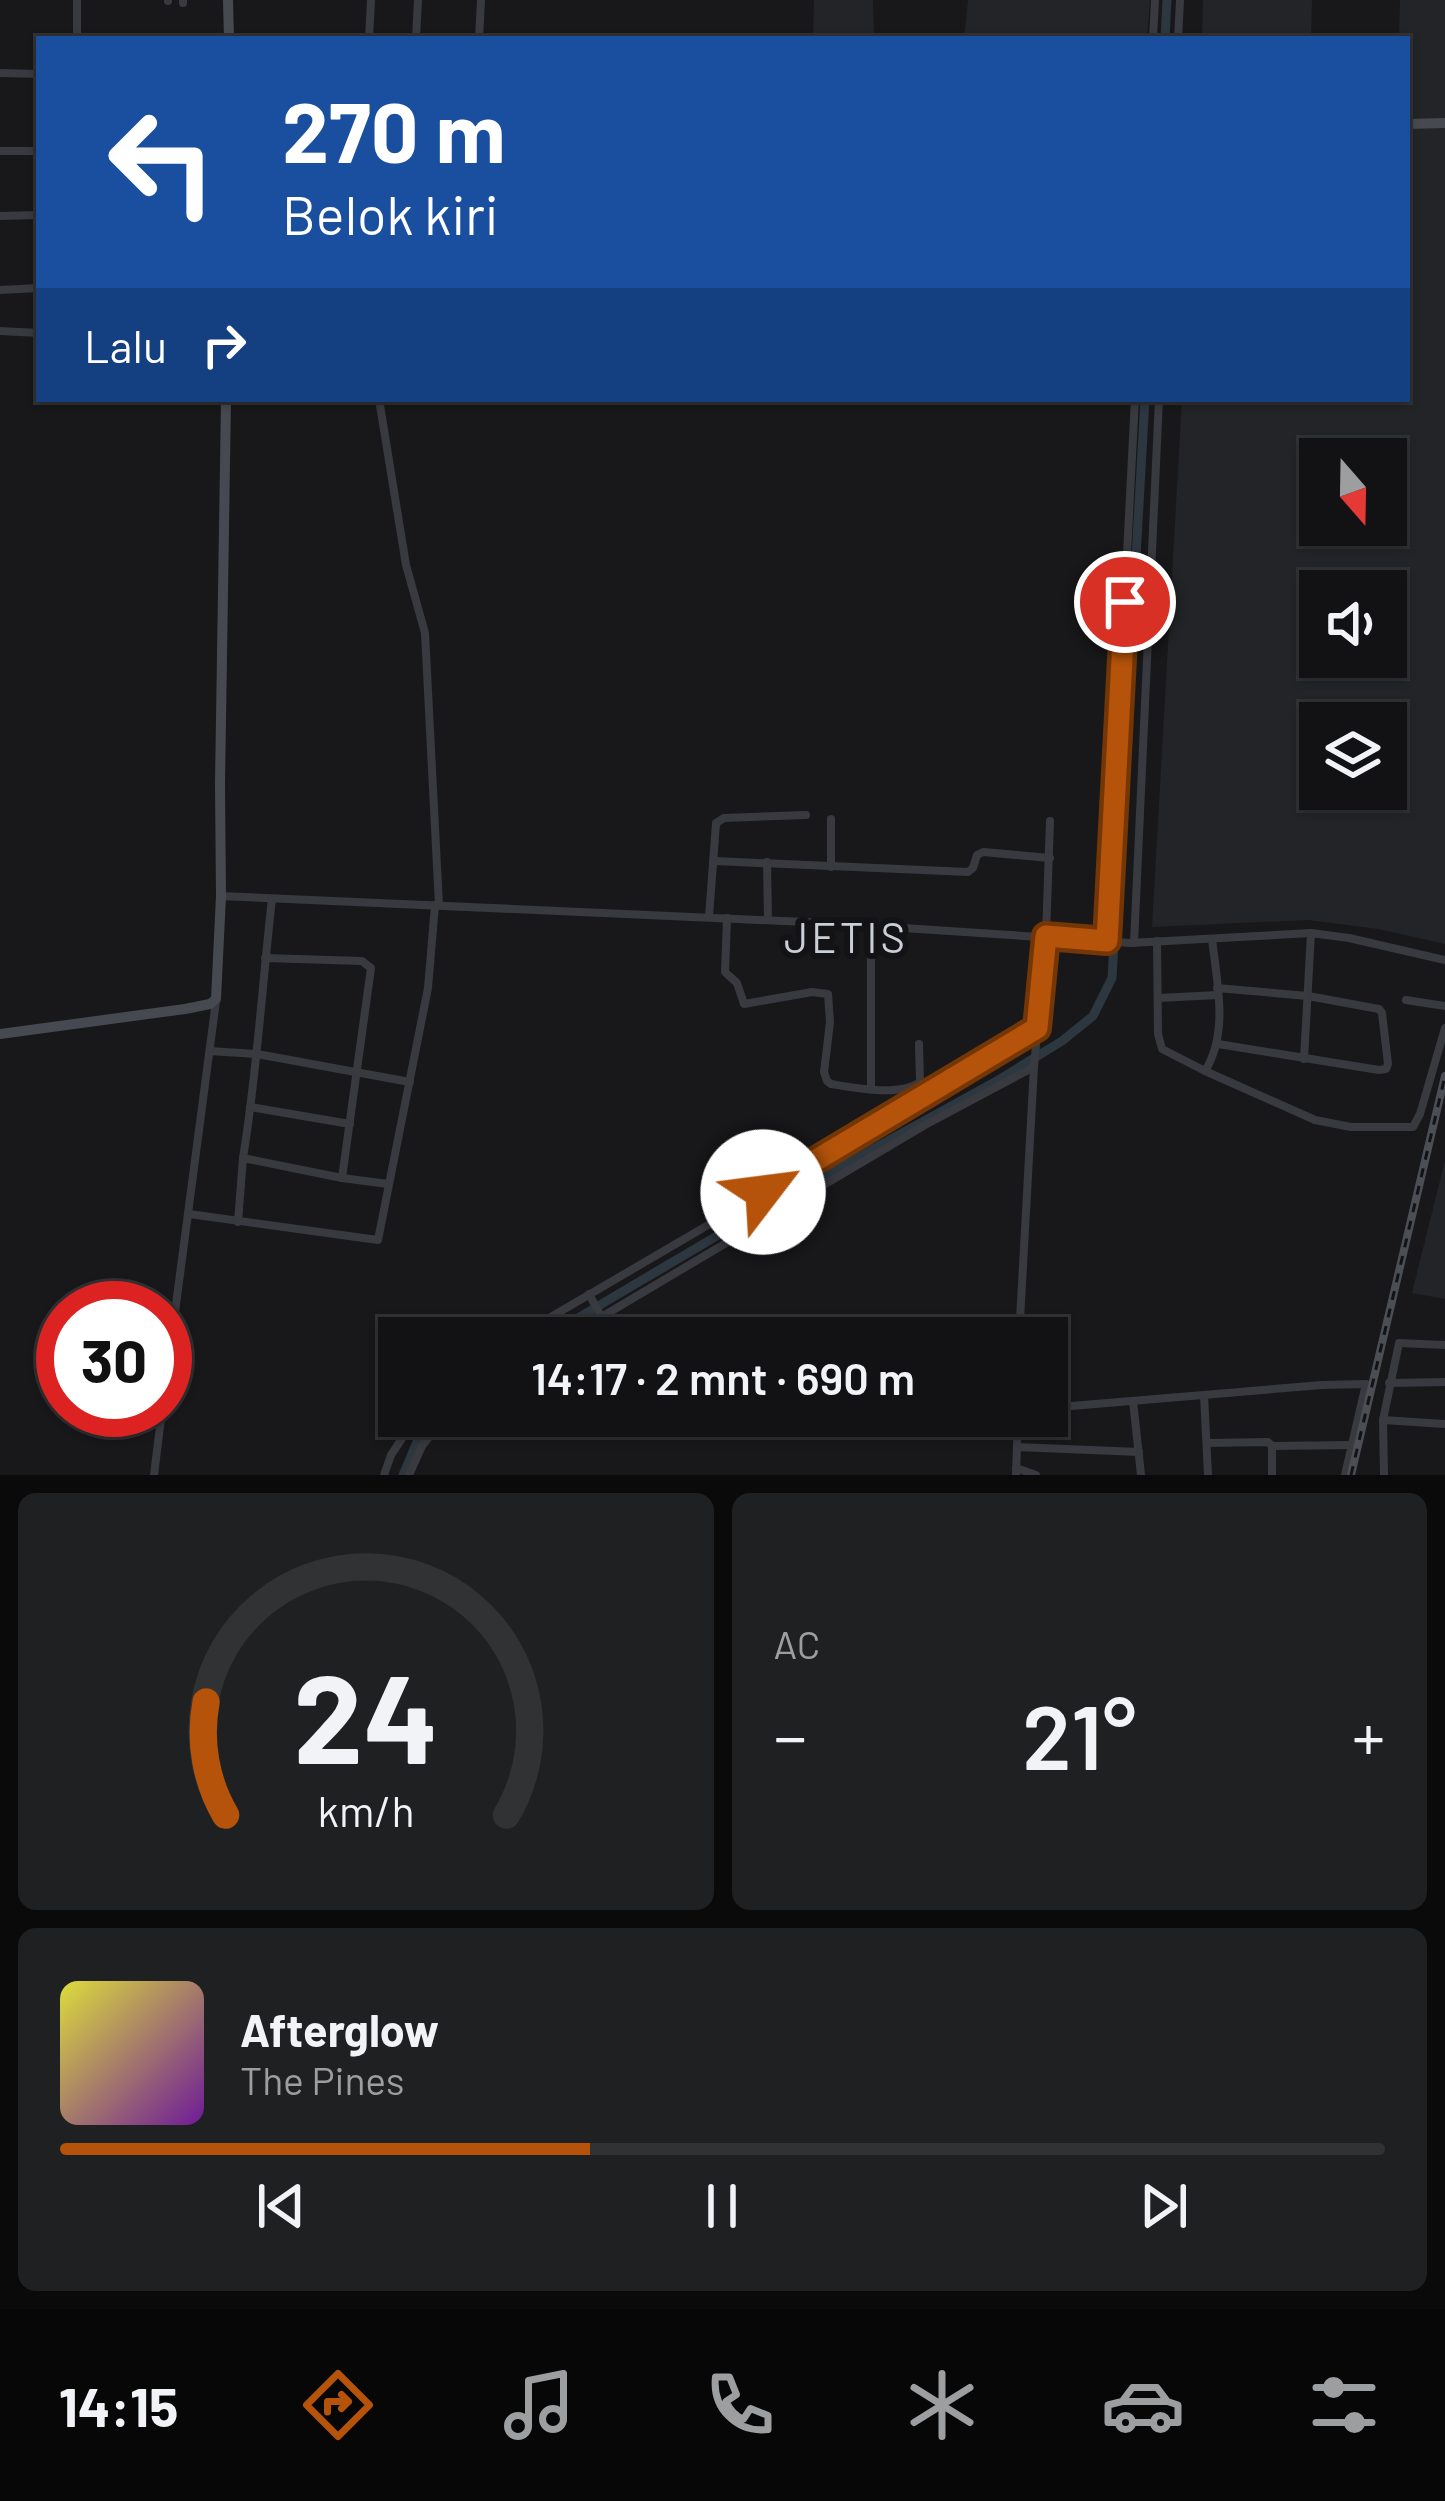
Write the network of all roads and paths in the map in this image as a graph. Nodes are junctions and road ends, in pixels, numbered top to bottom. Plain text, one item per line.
1 (77, 0) edge
2 (228, 0) edge
3 (370, 0) edge
4 (418, 0) edge
5 (481, 0) edge
6 (1155, 0) edge
7 (1180, 0) edge
8 (77, 36) edge
9 (229, 36) edge
10 (369, 36) edge
11 (416, 36) edge
12 (479, 36) edge
13 (1153, 36) edge
14 (1178, 36) edge
15 (0, 73) edge
16 (36, 74) edge
17 (1445, 123) edge
18 (1410, 124) edge
19 (0, 151) edge
20 (36, 151) edge
21 (36, 215) edge
22 (0, 216) edge
23 (36, 288) edge
24 (0, 290) edge
25 (0, 331) edge
26 (36, 333) edge
27 (226, 402) edge
28 (379, 402) edge
29 (1135, 402) edge
30 (1159, 402) edge
31 (806, 815) dead end
32 (831, 819) dead end
33 (1050, 821) dead end
34 (1050, 858) junction
35 (715, 861) junction
36 (767, 862) junction
37 (831, 867) junction
38 (221, 896) junction
39 (272, 899) junction
40 (437, 905) junction
41 (709, 917) junction
42 (727, 918) junction
43 (768, 920) junction
44 (871, 926) junction
45 (1311, 933) junction
46 (1046, 936) junction
47 (1212, 939) junction
48 (1108, 941) junction
49 (1157, 941) junction
50 (1132, 943) junction
51 (265, 958) junction
52 (1445, 960) edge
53 (1218, 991) junction
54 (1308, 997) junction
55 (1158, 998) junction
56 (216, 999) junction
57 (1406, 1000) dead end
58 (1445, 1006) edge
59 (1037, 1028) junction
60 (1445, 1028) edge
61 (0, 1034) edge
62 (1218, 1043) junction
63 (919, 1045) dead end
64 (210, 1051) junction
65 (256, 1054) junction
66 (1304, 1059) junction
67 (1035, 1064) junction
68 (1205, 1071) junction
69 (356, 1072) junction
70 (410, 1082) junction
71 (920, 1082) junction
72 (871, 1088) junction
73 (930, 1093) junction
74 (250, 1108) junction
75 (350, 1124) junction
76 (243, 1158) junction
77 (342, 1178) junction
78 (388, 1184) junction
79 (189, 1214) junction
80 (238, 1222) junction
81 (180, 1281) edge
82 (590, 1296) junction
83 (601, 1316) joint
84 (552, 1317) edge
85 (1020, 1317) edge
86 (1445, 1345) edge
87 (1445, 1382) edge
88 (1389, 1383) junction
89 (1204, 1395) junction
90 (1133, 1401) junction
91 (1068, 1406) edge
92 (1383, 1420) junction
93 (1445, 1424) edge
94 (159, 1437) edge
95 (403, 1437) edge
96 (429, 1437) edge
97 (1017, 1437) edge
98 (1207, 1443) junction
99 (1352, 1445) junction
100 (1017, 1447) junction
101 (1272, 1447) junction
102 (1138, 1452) junction
103 (1016, 1471) edge
104 (154, 1475) edge
105 (384, 1475) edge
106 (409, 1475) edge
107 (1036, 1475) edge
108 (1141, 1475) edge
109 (1208, 1475) edge
110 (1272, 1475) edge
111 (1345, 1475) edge
112 (1384, 1475) edge

1 - 8 street
2 - 9 main road
3 - 10 street
4 - 11 street
5 - 12 street
6 - 13 street
7 - 14 street
15 - 16 street
17 - 18 main road
19 - 20 street
21 - 22 street
23 - 24 street
25 - 26 street
27 - 38 main road
28 - 40 street
29 - 48 street
30 - 50 street
31 - 35 street
32 - 37 street
33 - 34 street
34 - 37 street
34 - 46 street
35 - 36 street
35 - 41 street
36 - 37 street
36 - 43 street
38 - 39 street
38 - 56 main road
39 - 40 street
39 - 51 street
40 - 41 street
40 - 70 street
41 - 42 street
42 - 43 street
42 - 72 street
43 - 44 street
44 - 46 street
44 - 72 street
45 - 47 street
45 - 52 street
45 - 54 street
46 - 48 street
46 - 59 street
47 - 49 street
47 - 53 street
48 - 50 street
49 - 50 street
49 - 55 street
51 - 65 street
51 - 69 street
53 - 54 street
53 - 55 street
53 - 62 street
54 - 66 street
54 - 66 street
55 - 68 street
56 - 61 main road
56 - 64 street
57 - 58 street
59 - 67 street
59 - 73 street
60 - 68 street
62 - 66 street
62 - 68 street
63 - 71 street
64 - 65 street
64 - 79 street
65 - 69 street
65 - 74 street
67 - 83 street
67 - 85 street
69 - 70 street
69 - 75 street
70 - 78 street
71 - 72 street
71 - 73 street
73 - 82 street
74 - 75 street
74 - 76 street
75 - 77 street
76 - 77 street
76 - 80 street
77 - 78 street
78 - 80 street
79 - 80 street
79 - 81 street
82 - 83 street
82 - 84 street
86 - 88 street
87 - 88 street
88 - 92 street
89 - 90 street
89 - 98 street
89 - 99 street
90 - 91 street
90 - 102 street
92 - 93 street
92 - 112 street
94 - 104 street
95 - 105 street
96 - 106 street
97 - 100 street
98 - 101 street
98 - 109 street
99 - 101 street
99 - 111 street
100 - 102 street
100 - 103 street
101 - 110 street
102 - 108 street
103 - 107 street

